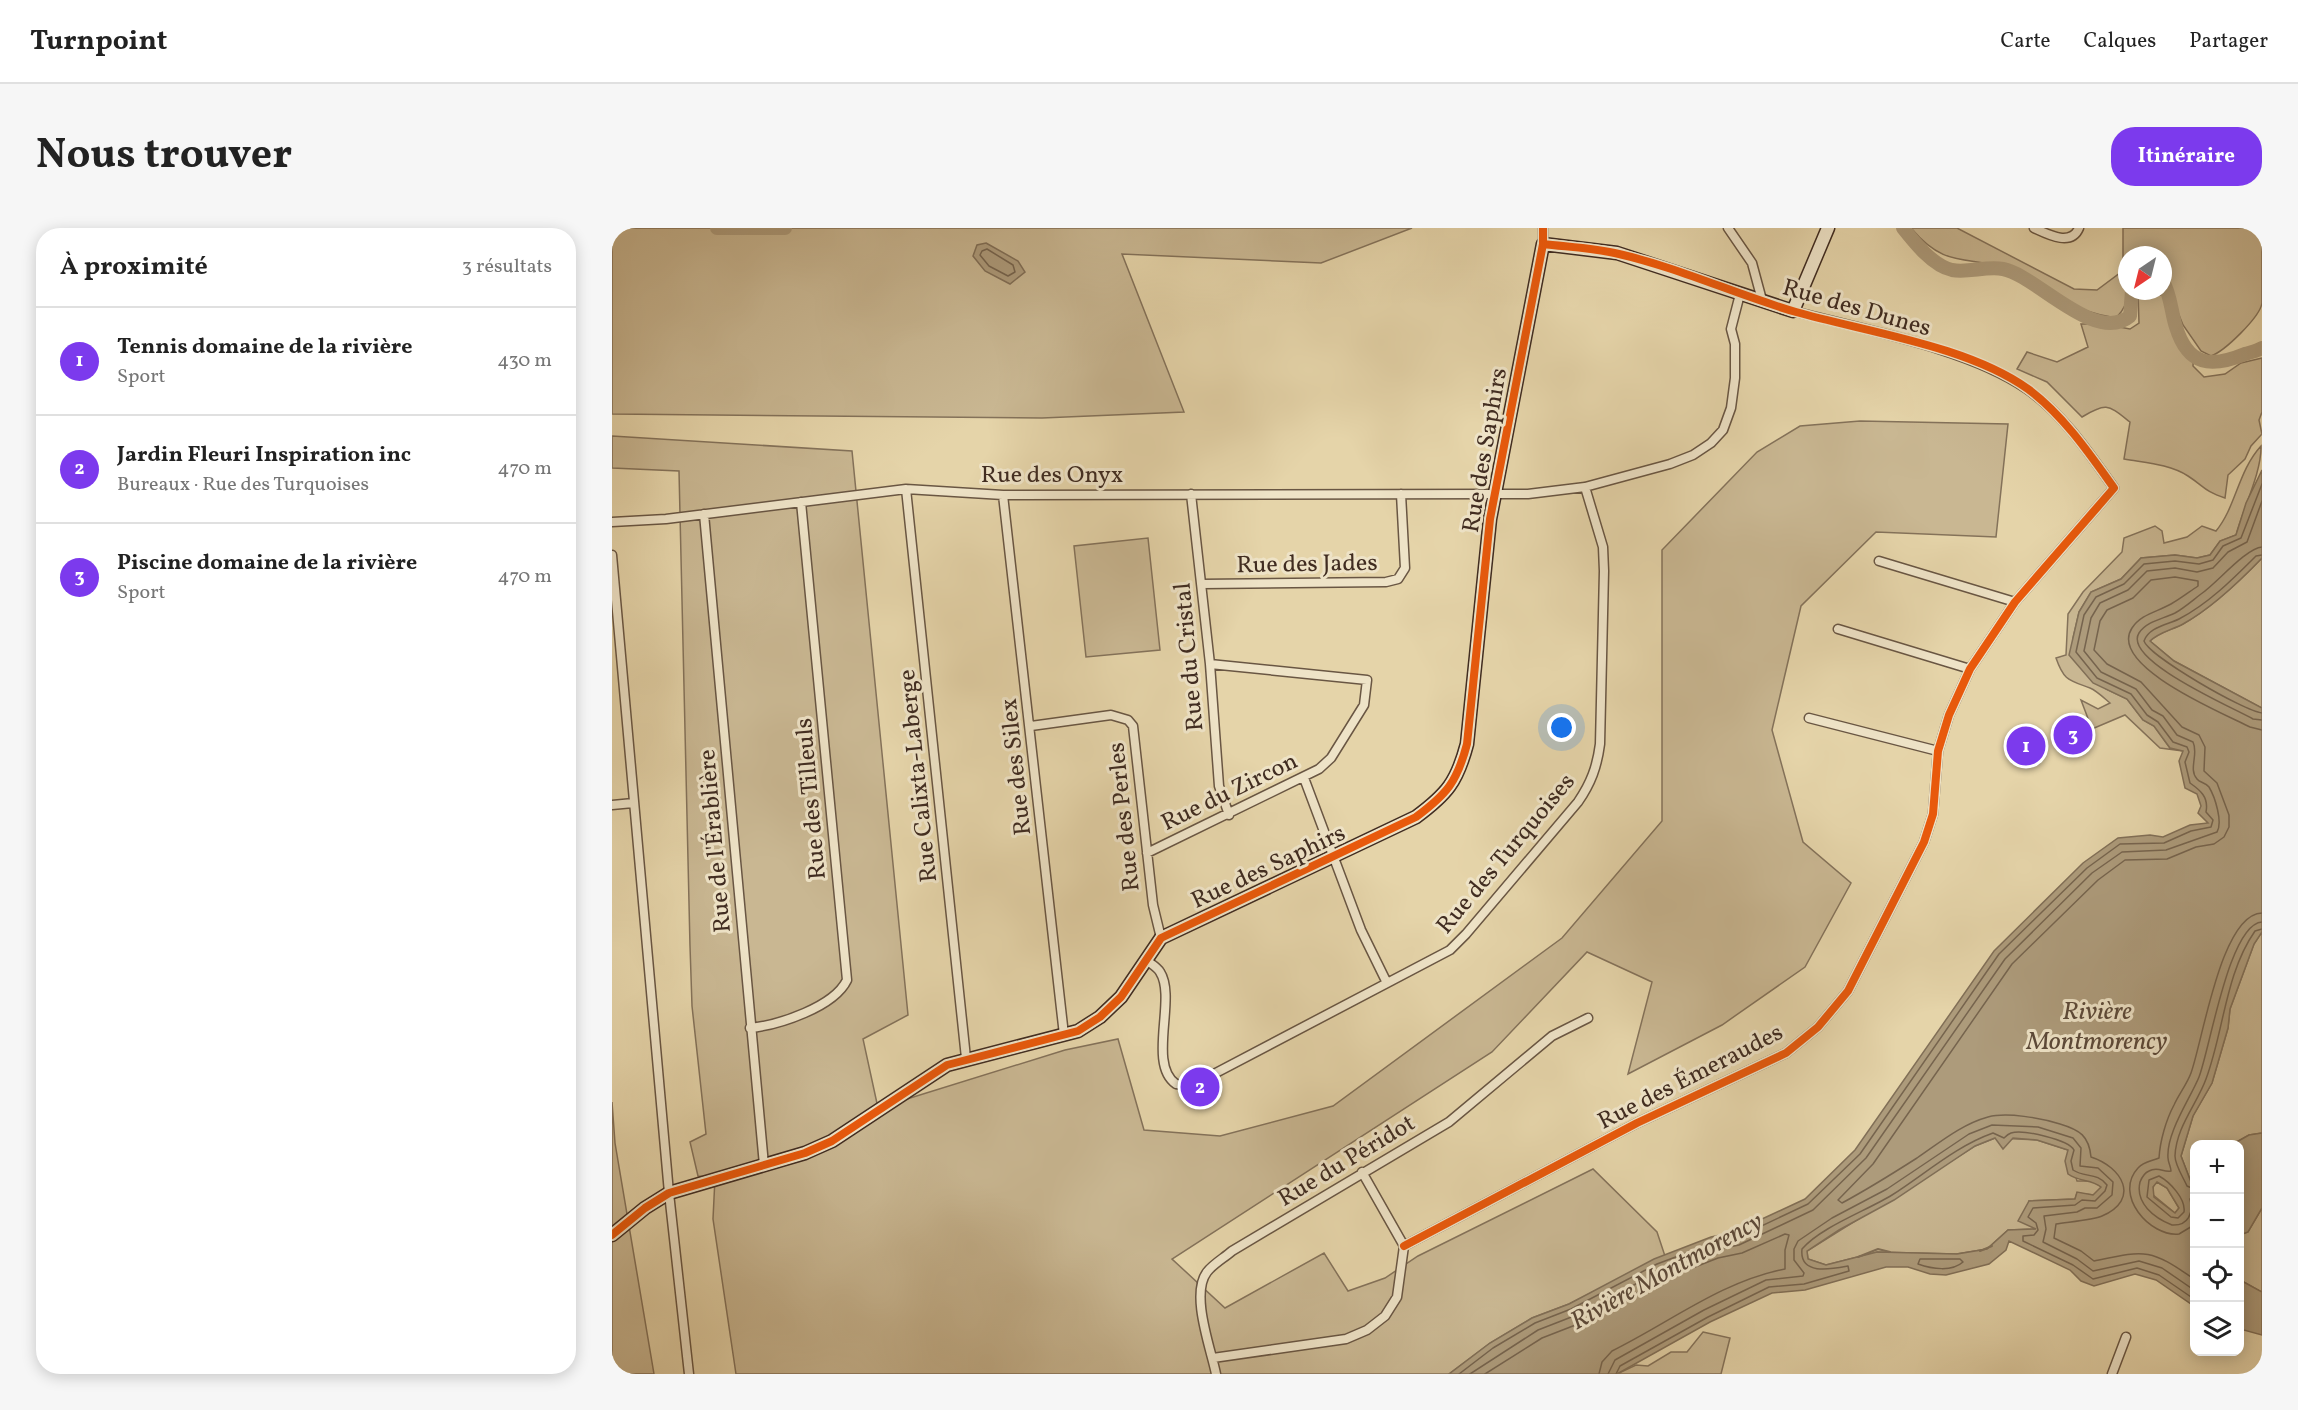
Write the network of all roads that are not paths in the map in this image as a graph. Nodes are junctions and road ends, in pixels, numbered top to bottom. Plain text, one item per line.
1 (1543, 228) edge
2 (1728, 228) edge
3 (1828, 228) edge
4 (2034, 228) edge
5 (2079, 228) edge
6 (1543, 244) junction
7 (1740, 294) junction
8 (1762, 300) junction
9 (1793, 311) junction
10 (1585, 487) junction
11 (2114, 488) joint
12 (906, 489) junction
13 (1191, 494) junction
14 (1401, 494) junction
15 (1494, 494) junction
16 (1003, 495) junction
17 (801, 502) junction
18 (704, 514) junction
19 (612, 522) edge
20 (612, 555) edge
21 (1879, 561) dead end
22 (1202, 584) junction
23 (2015, 602) junction
24 (1838, 629) dead end
25 (1210, 664) junction
26 (1970, 669) junction
27 (1809, 718) dead end
28 (1031, 726) junction
29 (1938, 751) junction
30 (1304, 778) junction
31 (633, 803) junction
32 (612, 805) edge
33 (1229, 815) junction
34 (1147, 853) junction
35 (1334, 856) junction
36 (1161, 938) junction
37 (1146, 960) junction
38 (1387, 983) junction
39 (1588, 1018) dead end
40 (750, 1028) junction
41 (1064, 1035) junction
42 (966, 1058) junction
43 (764, 1165) junction
44 (1362, 1172) junction
45 (669, 1193) junction
46 (612, 1235) edge
47 (1404, 1246) junction
48 (2126, 1337) dead end
49 (1213, 1358) junction
50 (689, 1374) edge
51 (1216, 1374) edge
52 (2112, 1374) edge

1 - 6 street, Rue des Saphirs
2 - 8 street
3 - 9 street
4 - 5 street
6 - 7 street, Rue des Dunes
6 - 15 street, Rue des Saphirs
7 - 8 street, Rue des Dunes
7 - 10 street, Rue des Onyx
8 - 9 street, Rue des Dunes
9 - 11 street, Rue des Dunes
10 - 15 street, Rue des Onyx
10 - 38 street, Rue des Turquoises
11 - 23 street, Rue des Émeraudes
12 - 16 street, Rue des Onyx
12 - 17 street, Rue des Onyx
12 - 42 street, Rue Calixta-Laberge
13 - 14 street, Rue des Onyx
13 - 16 street, Rue des Onyx
13 - 22 street, Rue du Cristal
14 - 15 street, Rue des Onyx
14 - 22 street, Rue des Jades
15 - 35 street, Rue des Saphirs
16 - 28 street, Rue des Silex
17 - 18 street, Rue des Onyx
17 - 40 street, Rue des Tilleuls
18 - 19 street, Rue des Onyx
18 - 40 street, Rue de l'Érablière
20 - 31 street
21 - 23 street
22 - 25 street, Rue du Cristal
23 - 26 street, Rue des Émeraudes
24 - 26 street
25 - 30 street, Rue du Zircon
25 - 33 street, Rue du Cristal
26 - 29 street, Rue des Émeraudes
27 - 29 street
28 - 34 street, Rue des Perles
28 - 41 street, Rue des Silex
29 - 47 street, Rue des Émeraudes
30 - 33 street, Rue du Zircon
30 - 35 street
31 - 32 street
31 - 45 street
33 - 34 street, Rue du Zircon
34 - 36 street, Rue des Perles
35 - 36 street, Rue des Saphirs
35 - 38 street
36 - 37 street
37 - 38 street, Rue des Turquoises
37 - 41 street
39 - 44 street, Rue du Péridot
40 - 43 street, Rue de l'Érablière
41 - 42 street
42 - 43 street
43 - 45 street
44 - 47 street
44 - 49 street, Rue du Péridot
45 - 46 street
45 - 50 street
47 - 49 street
48 - 52 street
49 - 51 street, Rue du Péridot

